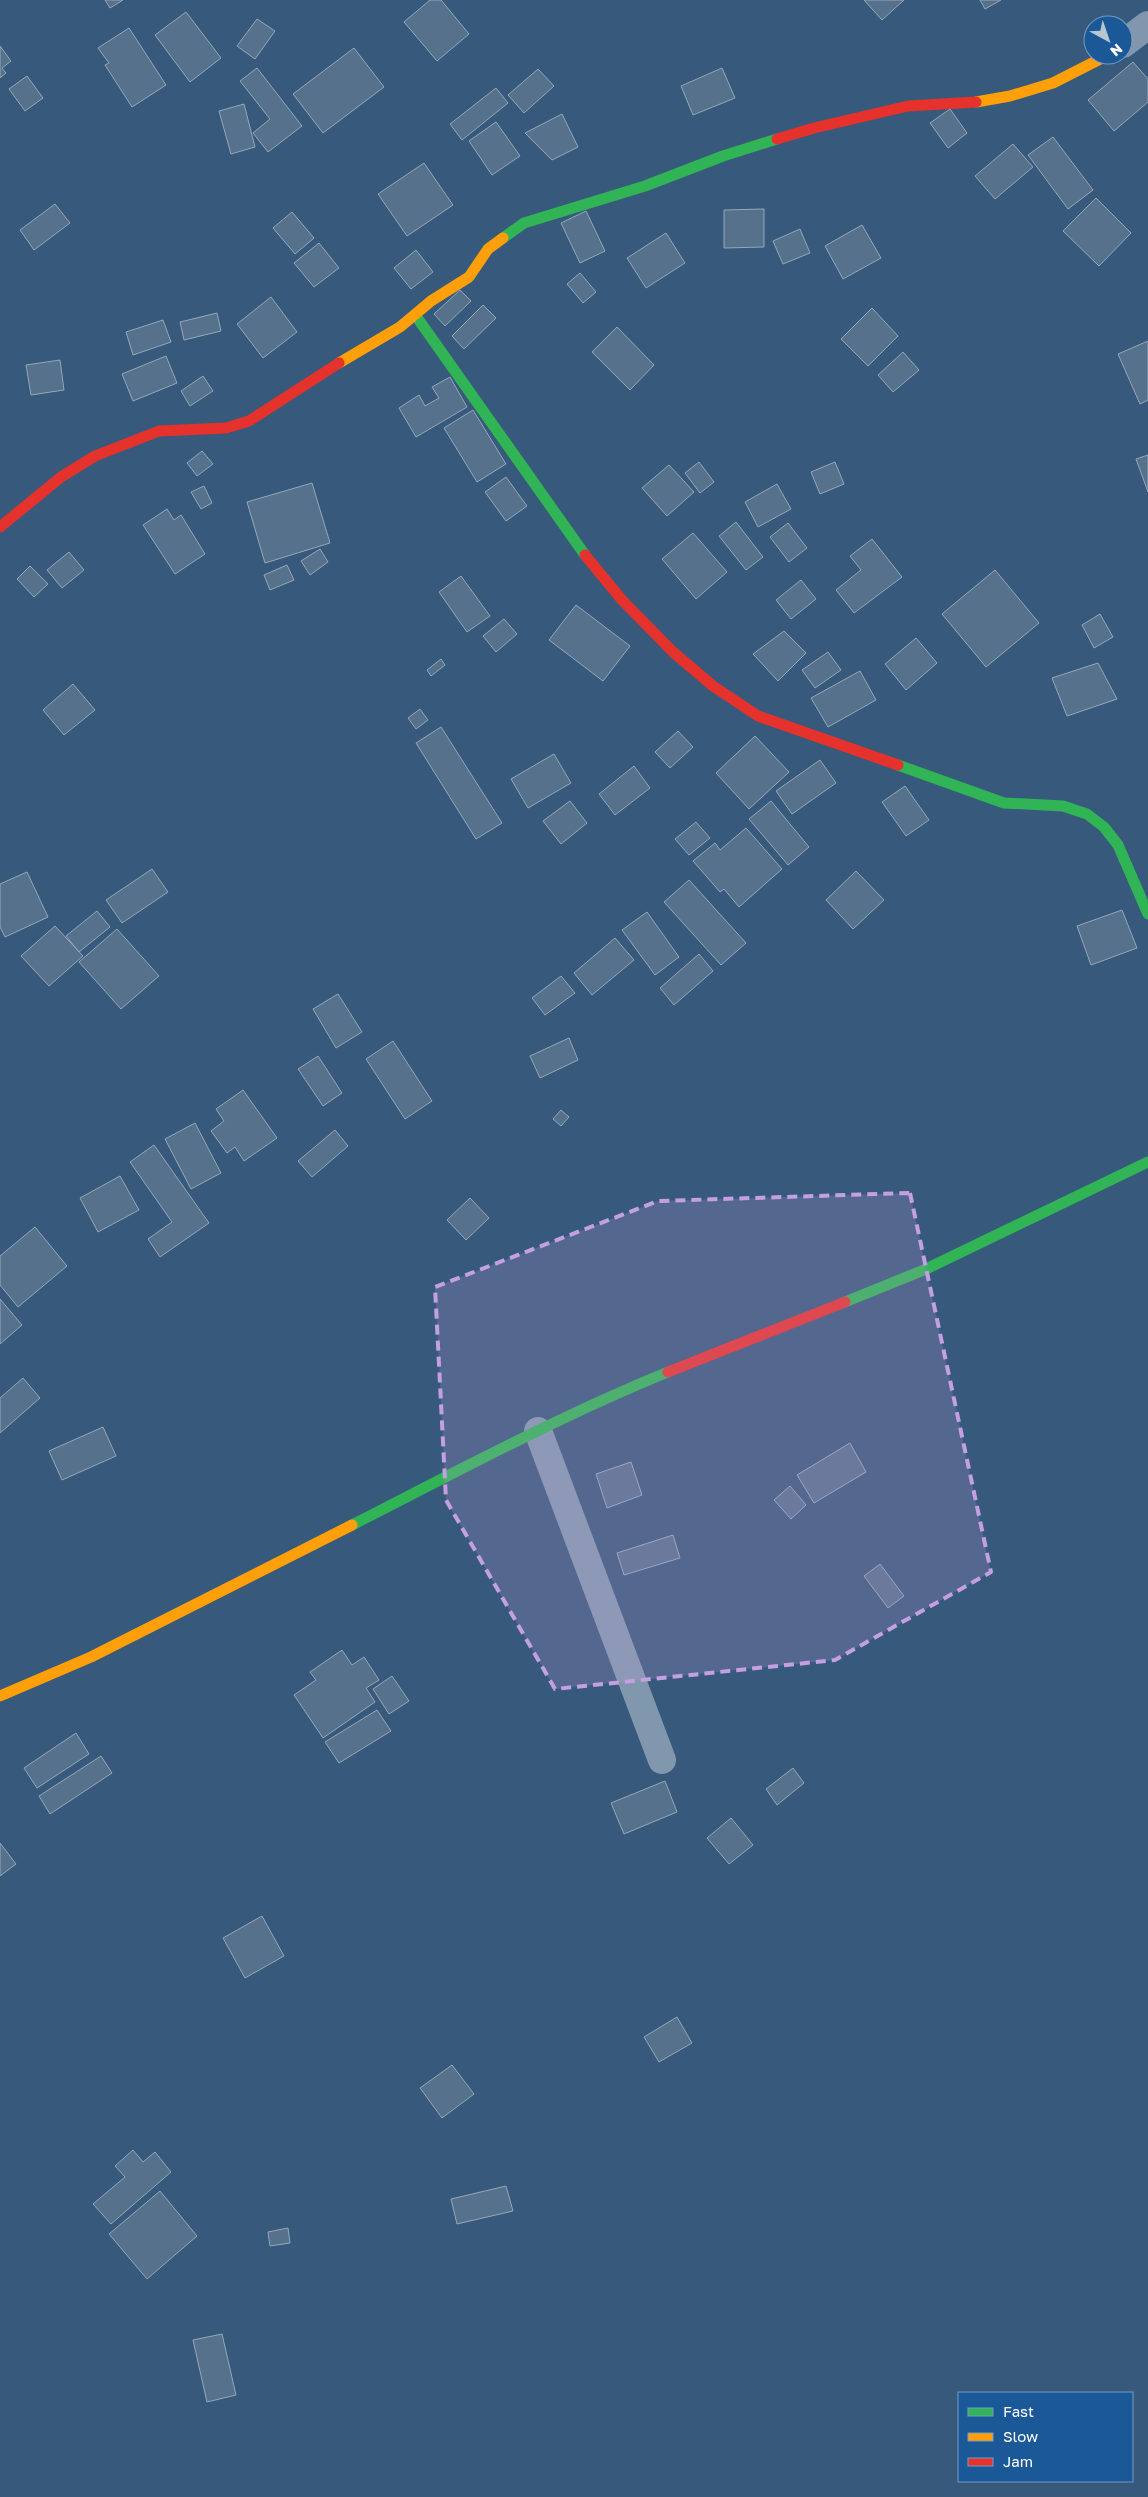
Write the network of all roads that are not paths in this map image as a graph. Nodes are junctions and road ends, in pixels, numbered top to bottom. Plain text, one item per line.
1 (1148, 25) edge
2 (1133, 36) edge
3 (1088, 65) edge
4 (416, 316) junction
5 (0, 526) edge
6 (1148, 914) edge
7 (1148, 1162) edge
8 (538, 1431) junction
9 (0, 1696) edge
10 (662, 1760) dead end

1 - 2 street
3 - 4 street
4 - 5 street
4 - 6 street
7 - 8 street
8 - 9 street
8 - 10 street

